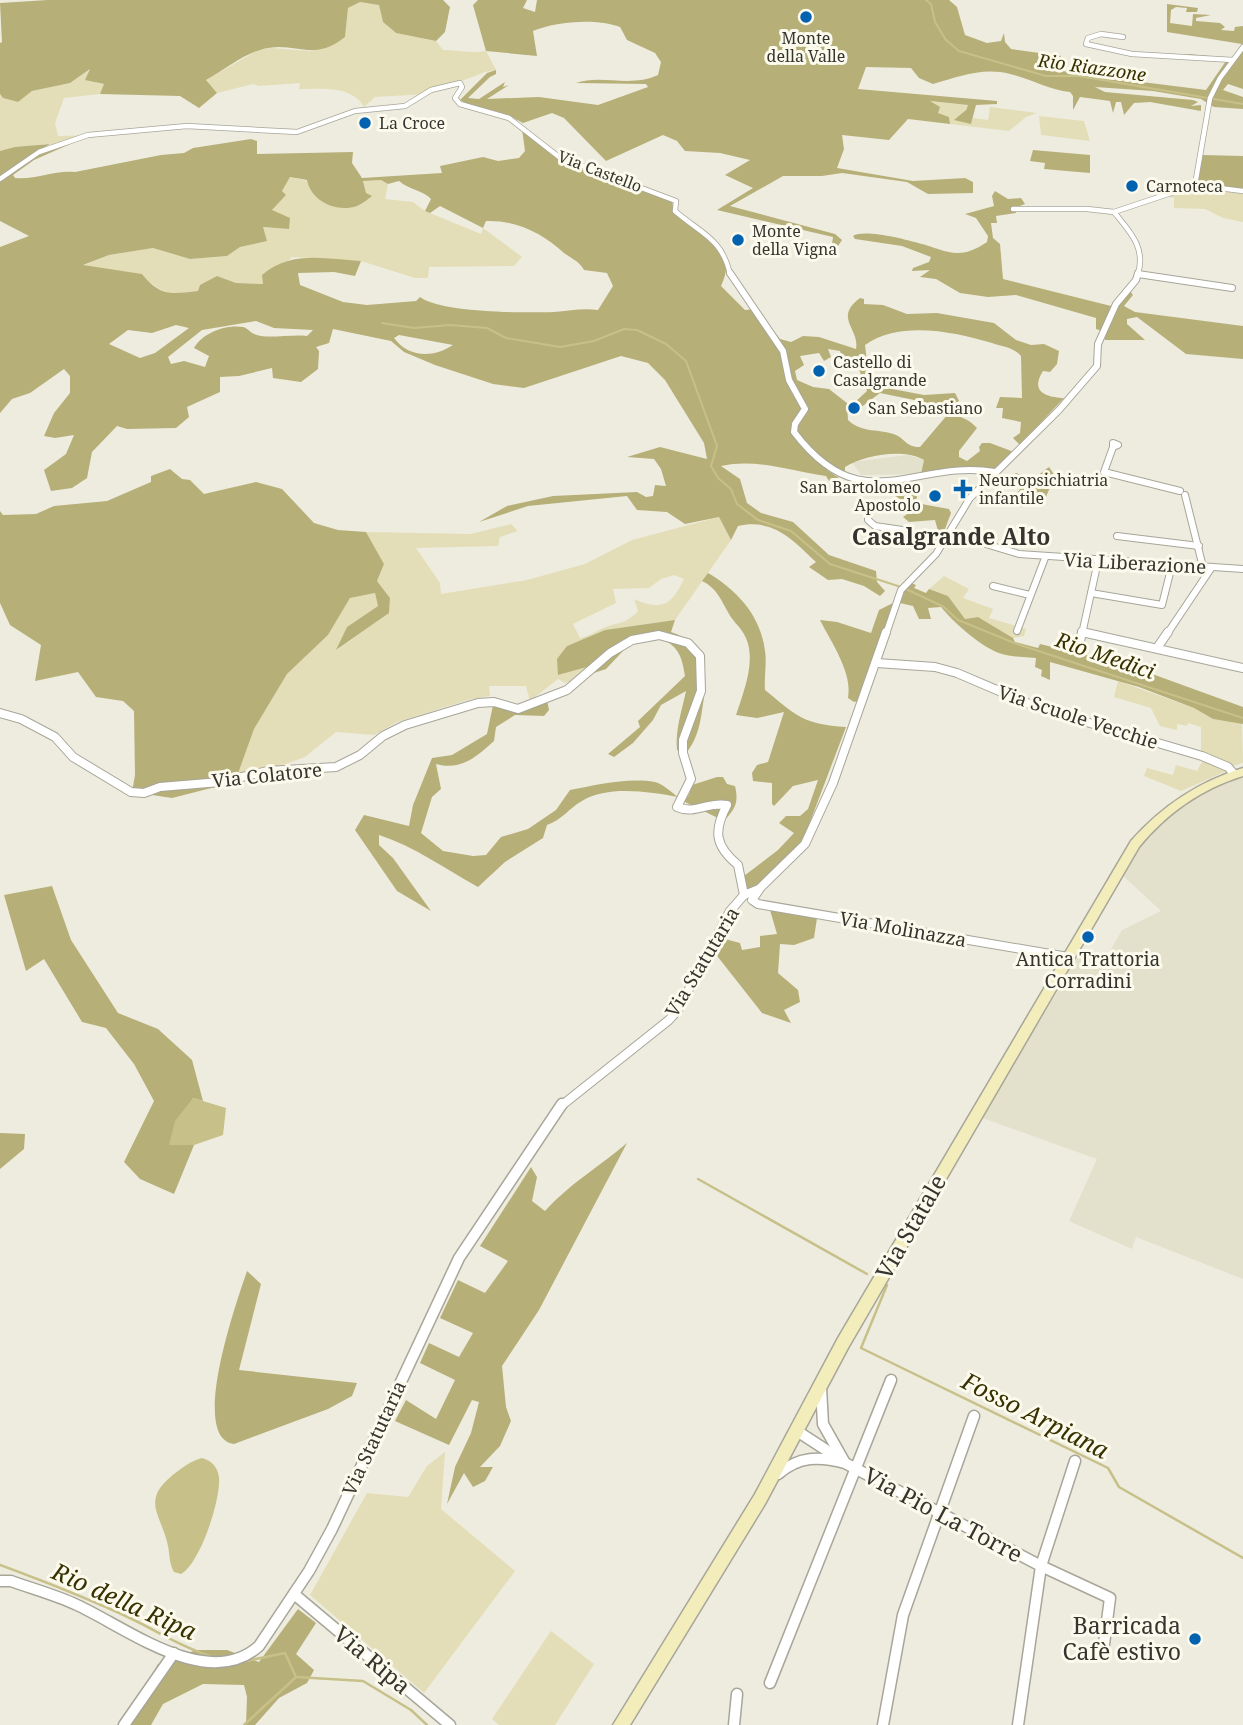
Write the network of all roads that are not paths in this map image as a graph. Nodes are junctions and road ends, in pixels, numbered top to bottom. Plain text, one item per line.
1 (1123, 37) dead end
2 (1243, 47) edge
3 (1233, 60) junction
4 (0, 179) edge
5 (1195, 185) junction
6 (1243, 191) edge
7 (1013, 209) dead end
8 (1114, 212) junction
9 (1138, 274) junction
10 (1232, 288) dead end
11 (1113, 447) dead end
12 (995, 472) junction
13 (901, 509) dead end
14 (947, 534) junction
15 (1117, 536) dead end
16 (1199, 546) junction
17 (1045, 558) junction
18 (1098, 561) junction
19 (1172, 565) junction
20 (1208, 567) junction
21 (1243, 569) edge
22 (993, 586) dead end
23 (1091, 593) junction
24 (1030, 595) junction
25 (1017, 631) dead end
26 (1083, 632) junction
27 (1157, 648) junction
28 (1078, 651) dead end
29 (877, 663) junction
30 (1243, 668) edge
31 (0, 713) edge
32 (1239, 773) edge
33 (758, 889) junction
34 (744, 895) junction
35 (1068, 957) junction
36 (891, 1380) dead end
37 (821, 1385) junction
38 (974, 1416) dead end
39 (797, 1431) junction
40 (1075, 1461) dead end
41 (850, 1466) junction
42 (760, 1499) junction
43 (939, 1513) junction
44 (1041, 1566) junction
45 (0, 1581) edge
46 (294, 1594) junction
47 (1103, 1652) dead end
48 (174, 1653) junction
49 (770, 1683) dead end
50 (737, 1694) dead end
51 (124, 1725) edge
52 (450, 1725) edge
53 (621, 1725) edge
54 (734, 1725) edge
55 (883, 1725) edge
56 (1018, 1725) edge

1 - 3 street
2 - 3 street
3 - 5 street
4 - 12 street, Via Castello
5 - 6 street
5 - 8 street
7 - 8 street
8 - 9 street
9 - 10 street
9 - 12 street, Via Statutaria
11 - 16 street
12 - 14 street, Via Statutaria
13 - 14 street, Via Liberazione
14 - 17 street, Via Liberazione
14 - 29 street, Via Statutaria
15 - 16 street
16 - 20 street
17 - 18 street, Via Liberazione
17 - 24 street
18 - 19 street, Via Liberazione
18 - 23 street
19 - 20 street, Via Liberazione
19 - 23 street
20 - 21 street, Via Liberazione
20 - 27 street
22 - 24 street
23 - 26 street
24 - 25 street
26 - 27 street
26 - 28 street
27 - 30 street
29 - 32 street, Via Scuole Vecchie
29 - 33 street, Via Statutaria
31 - 34 street, Via Colatore
32 - 35 main road, Via Statale
33 - 34 street, Via Statutaria
33 - 35 street, Via Molinazza
34 - 46 street, Via Statutaria
35 - 37 main road, Via Statale
36 - 41 street
37 - 39 main road, Via Statale
37 - 41 street, Via Pio La Torre
38 - 43 street
39 - 41 street, Via Pio La Torre
39 - 42 main road, Via Statale
40 - 44 street
41 - 42 street, Via Pio La Torre
41 - 43 street, Via Pio La Torre
41 - 49 street
42 - 53 main road, Via Statale
43 - 44 street, Via Pio La Torre
43 - 55 street
44 - 47 street, Via Pio La Torre
44 - 56 street, Via Pio La Torre
45 - 48 street, Via Statutaria
46 - 48 street, Via Statutaria
46 - 52 street, Via Ripa
48 - 51 street
50 - 54 street

